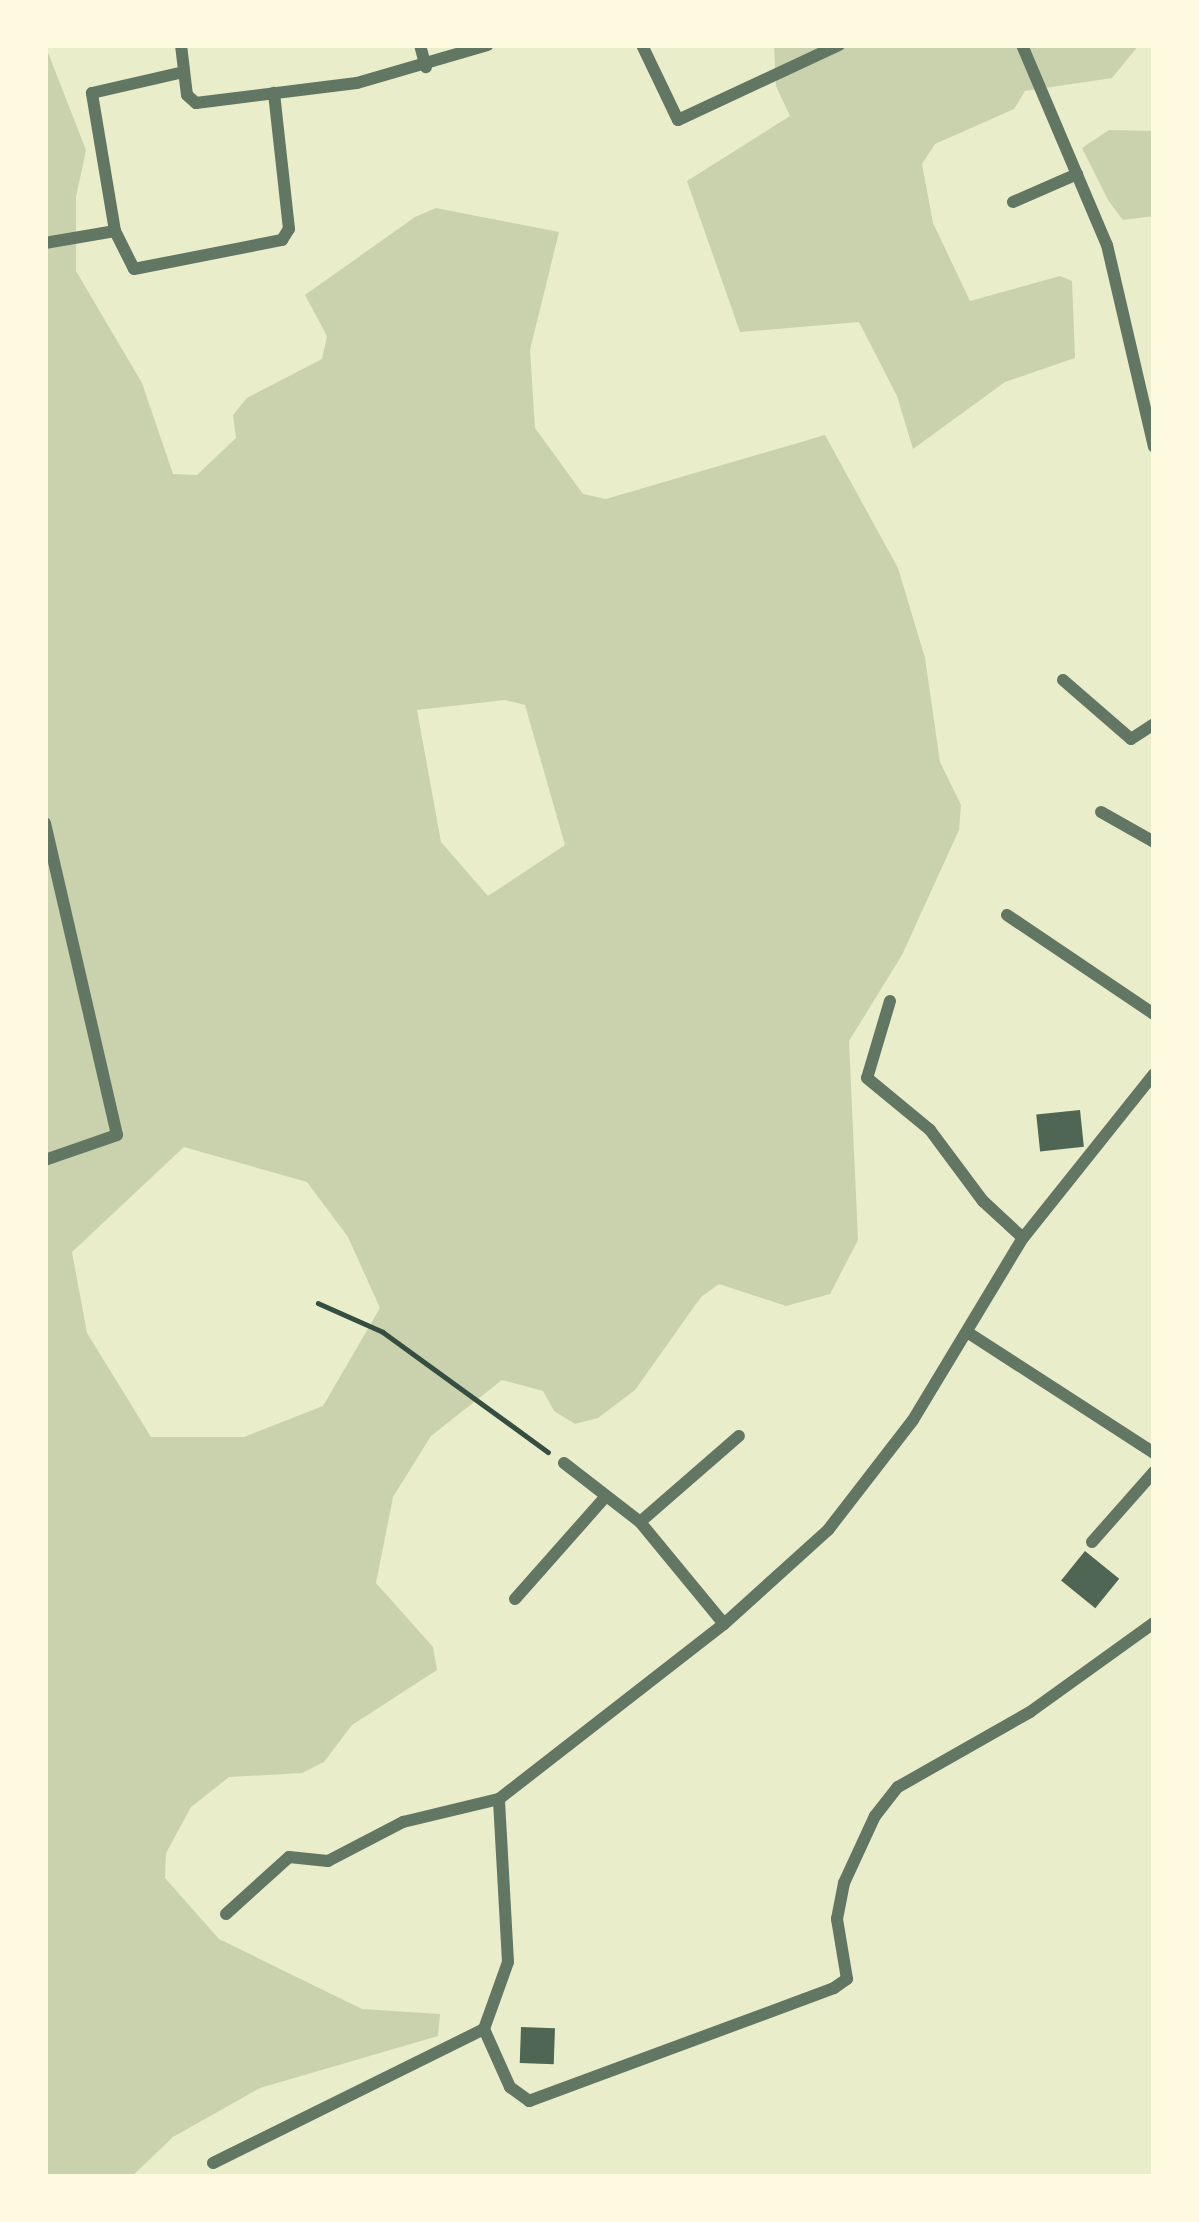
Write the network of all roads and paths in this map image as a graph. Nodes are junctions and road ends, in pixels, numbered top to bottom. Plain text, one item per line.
1 (181, 45) edge
2 (421, 45) edge
3 (488, 45) edge
4 (642, 45) edge
5 (839, 45) edge
6 (1022, 45) edge
7 (426, 67) junction
8 (184, 72) junction
9 (274, 93) junction
10 (1076, 174) junction
11 (1013, 202) dead end
12 (115, 231) junction
13 (45, 243) edge
14 (1154, 386) edge
15 (1138, 392) junction
16 (1154, 447) edge
17 (1063, 680) dead end
18 (1154, 724) edge
19 (1101, 812) dead end
20 (45, 824) edge
21 (1154, 842) edge
22 (1007, 916) dead end
23 (890, 1000) dead end
24 (1154, 1014) edge
25 (1154, 1074) edge
26 (45, 1160) edge
27 (1023, 1238) junction
28 (317, 1303) dead end
29 (968, 1332) junction
30 (739, 1436) dead end
31 (1154, 1453) edge
32 (564, 1463) joint
33 (1154, 1472) edge
34 (606, 1496) junction
35 (640, 1522) junction
36 (1092, 1542) dead end
37 (515, 1599) dead end
38 (1154, 1623) edge
39 (724, 1624) junction
40 (500, 1799) junction
41 (226, 1914) dead end
42 (484, 2029) junction
43 (213, 2163) dead end

1 - 8 street
2 - 7 street
3 - 7 street
4 - 5 street
6 - 10 street
7 - 9 street
8 - 9 street
8 - 12 street
9 - 12 street
10 - 11 street
10 - 15 street
12 - 13 street
14 - 15 street
15 - 16 street
17 - 18 street
19 - 21 street
20 - 26 street
22 - 24 street
23 - 27 street
25 - 27 street
27 - 29 street
28 - 32 path
29 - 31 street
29 - 39 street
30 - 35 street
32 - 34 street
33 - 36 street
34 - 35 street
34 - 37 street
35 - 39 street
38 - 42 street
39 - 40 street
40 - 41 street
40 - 42 street
42 - 43 street

